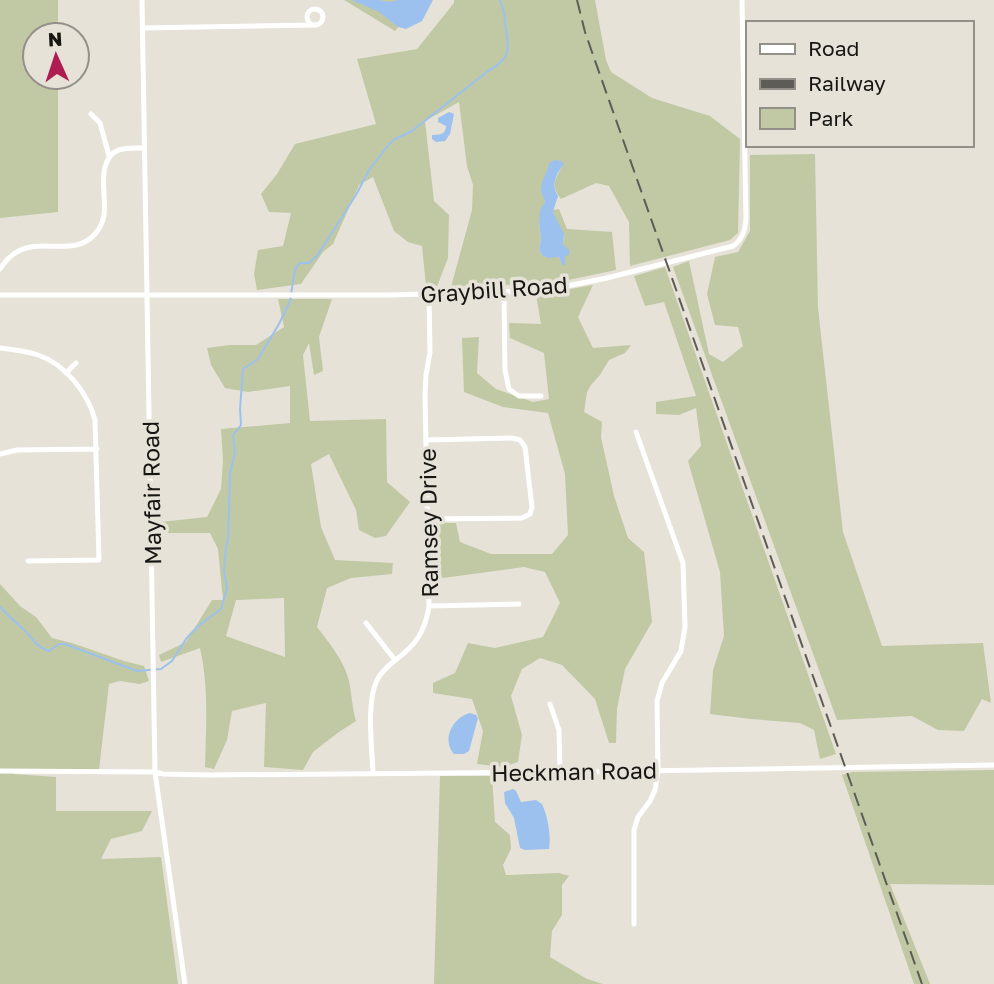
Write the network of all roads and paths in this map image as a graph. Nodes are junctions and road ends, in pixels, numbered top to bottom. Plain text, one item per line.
1 (142, 0) edge
2 (742, 0) edge
3 (313, 25) dead end
4 (142, 28) junction
5 (91, 114) dead end
6 (144, 148) junction
7 (109, 156) junction
8 (0, 270) edge
9 (504, 291) junction
10 (0, 295) edge
11 (147, 295) junction
12 (429, 295) junction
13 (0, 348) edge
14 (76, 363) dead end
15 (66, 373) junction
16 (541, 396) dead end
17 (636, 432) dead end
18 (426, 440) junction
19 (97, 449) junction
20 (0, 454) edge
21 (427, 519) junction
22 (28, 561) dead end
23 (519, 604) dead end
24 (429, 606) junction
25 (366, 623) dead end
26 (395, 660) junction
27 (550, 704) dead end
28 (994, 765) edge
29 (0, 771) edge
30 (658, 771) junction
31 (155, 772) junction
32 (560, 772) junction
33 (373, 773) junction
34 (634, 924) dead end
35 (185, 984) edge

1 - 4 street, Mayfair Road
2 - 9 street, Graybill Road
3 - 4 street
4 - 6 street, Mayfair Road
5 - 7 street
6 - 7 street
6 - 11 street, Mayfair Road
7 - 8 street
9 - 12 street, Graybill Road
9 - 16 street
10 - 11 street, Graybill Road
11 - 12 street, Graybill Road
11 - 31 street, Mayfair Road
12 - 18 street, Ramsey Drive
13 - 15 street
14 - 15 street
15 - 19 street
17 - 30 street
18 - 21 street, Ramsey Drive
18 - 21 street
19 - 20 street
19 - 22 street
21 - 24 street, Ramsey Drive
23 - 24 street
24 - 26 street, Ramsey Drive
25 - 26 street
26 - 33 street, Ramsey Drive
27 - 32 street
28 - 30 street, Heckman Road
29 - 31 street, Heckman Road
30 - 32 street, Heckman Road
30 - 34 street
31 - 33 street, Heckman Road
31 - 35 street, Mayfair Road
32 - 33 street, Heckman Road

